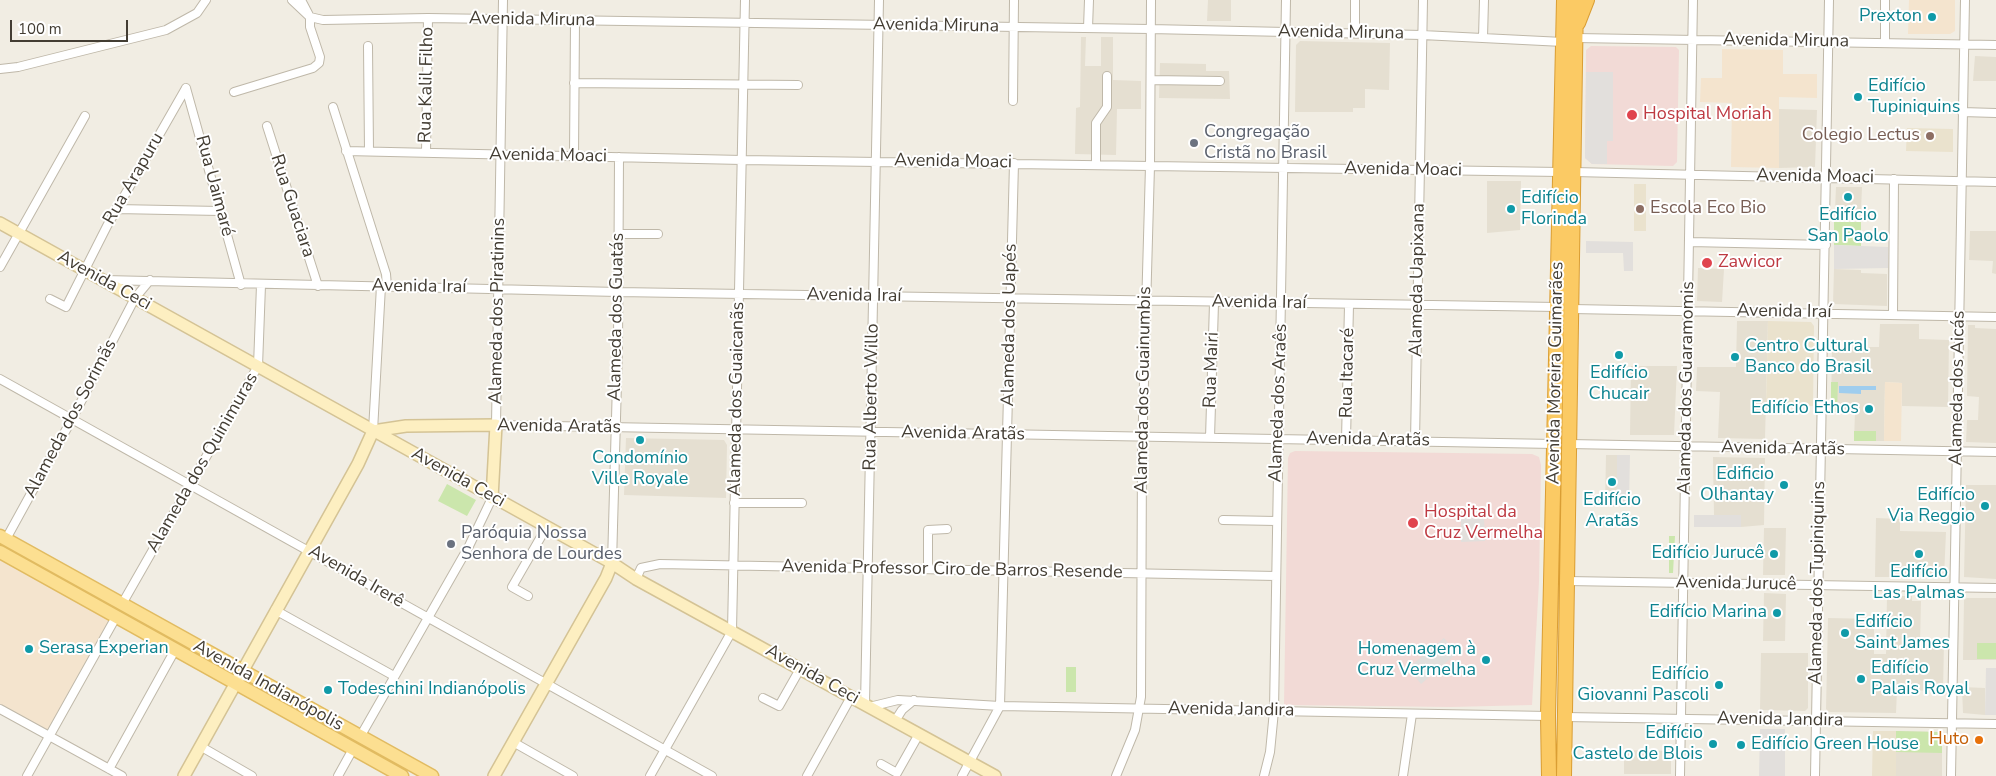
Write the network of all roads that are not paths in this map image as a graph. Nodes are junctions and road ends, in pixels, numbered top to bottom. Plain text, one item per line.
1 (206, 0) edge
2 (292, 0) edge
3 (301, 0) edge
4 (503, 0) edge
5 (744, 0) edge
6 (879, 0) edge
7 (1014, 0) edge
8 (1088, 0) edge
9 (1151, 0) edge
10 (1286, 0) edge
11 (1355, 0) edge
12 (1423, 0) edge
13 (1484, 0) edge
14 (1555, 0) edge
15 (1564, 0) edge
16 (1576, 0) edge
17 (1588, 0) edge
18 (1693, 0) edge
19 (1829, 0) edge
20 (1886, 0) edge
21 (1965, 0) edge
22 (310, 17) junction
23 (428, 18) junction
24 (504, 19) junction
25 (574, 22) junction
26 (744, 24) junction
27 (879, 25) junction
28 (1014, 27) junction
29 (1088, 28) junction
30 (1572, 28) junction
31 (1150, 29) junction
32 (1285, 32) junction
33 (1355, 33) junction
34 (1422, 35) junction
35 (1483, 38) junction
36 (1692, 39) junction
37 (1563, 42) junction
38 (1829, 42) junction
39 (1885, 43) junction
40 (1964, 44) junction
41 (1996, 45) edge
42 (368, 46) dead end
43 (0, 69) edge
44 (1107, 76) dead end
45 (1151, 80) junction
46 (1220, 81) dead end
47 (574, 83) junction
48 (742, 84) junction
49 (798, 85) dead end
50 (186, 88) joint
51 (234, 92) dead end
52 (1013, 101) dead end
53 (333, 107) dead end
54 (1962, 112) junction
55 (1996, 113) edge
56 (85, 116) dead end
57 (267, 126) dead end
58 (346, 151) junction
59 (369, 151) junction
60 (426, 153) junction
61 (500, 155) junction
62 (574, 156) junction
63 (619, 157) junction
64 (742, 160) junction
65 (877, 161) junction
66 (1014, 163) junction
67 (1096, 165) junction
68 (1150, 166) junction
69 (1284, 168) junction
70 (1420, 170) junction
71 (1567, 172) junction
72 (1691, 174) junction
73 (1826, 177) junction
74 (1894, 179) junction
75 (1962, 181) junction
76 (1996, 182) edge
77 (116, 209) junction
78 (220, 212) junction
79 (0, 223) edge
80 (19, 233) junction
81 (618, 234) junction
82 (658, 234) dead end
83 (1690, 242) junction
84 (1826, 245) junction
85 (0, 267) edge
86 (83, 270) junction
87 (103, 280) junction
88 (150, 280) junction
89 (241, 285) junction
90 (261, 285) junction
91 (318, 286) junction
92 (384, 286) junction
93 (498, 289) junction
94 (618, 292) junction
95 (739, 294) junction
96 (874, 297) junction
97 (135, 298) junction
98 (1011, 298) junction
99 (50, 299) dead end
100 (1146, 301) junction
101 (1214, 302) junction
102 (1282, 304) junction
103 (1349, 305) junction
104 (1417, 306) junction
105 (1557, 308) junction
106 (1572, 309) junction
107 (1688, 310) junction
108 (1824, 313) junction
109 (1893, 314) junction
110 (1959, 316) junction
111 (1996, 316) edge
112 (258, 366) junction
113 (0, 379) edge
114 (72, 419) junction
115 (496, 425) junction
116 (615, 428) junction
117 (736, 430) junction
118 (373, 431) junction
119 (872, 432) junction
120 (1008, 434) junction
121 (1142, 437) junction
122 (1210, 438) junction
123 (1277, 439) junction
124 (1346, 440) junction
125 (1415, 441) junction
126 (1554, 444) junction
127 (1569, 444) junction
128 (1686, 447) junction
129 (1821, 449) junction
130 (1956, 452) junction
131 (1996, 452) edge
132 (189, 486) junction
133 (492, 498) junction
134 (734, 503) junction
135 (802, 503) dead end
136 (1223, 520) dead end
137 (1276, 521) junction
138 (546, 528) junction
139 (947, 529) dead end
140 (3, 537) edge
141 (310, 550) junction
142 (0, 552) edge
143 (612, 563) junction
144 (734, 565) junction
145 (869, 568) junction
146 (928, 569) junction
147 (1005, 570) junction
148 (1140, 574) junction
149 (1276, 576) junction
150 (636, 579) junction
151 (1567, 581) junction
152 (1683, 582) junction
153 (1818, 586) junction
154 (1954, 588) junction
155 (1996, 588) edge
156 (528, 596) dead end
157 (122, 604) junction
158 (275, 610) junction
159 (116, 617) junction
160 (428, 617) junction
161 (732, 631) junction
162 (175, 650) junction
163 (800, 669) junction
164 (241, 671) junction
165 (394, 676) junction
166 (234, 683) junction
167 (547, 684) junction
168 (851, 697) junction
169 (764, 698) dead end
170 (914, 700) junction
171 (867, 706) junction
172 (1000, 706) junction
173 (0, 708) edge
174 (1140, 709) junction
175 (1274, 711) junction
176 (1412, 714) junction
177 (1548, 716) junction
178 (1565, 717) junction
179 (1681, 720) junction
180 (1815, 720) junction
181 (895, 721) junction
182 (1952, 723) junction
183 (1996, 724) edge
184 (919, 734) junction
185 (50, 736) junction
186 (360, 737) junction
187 (514, 742) junction
188 (200, 746) junction
189 (353, 749) junction
190 (665, 749) junction
191 (970, 761) junction
192 (881, 764) dead end
193 (109, 769) junction
194 (27, 776) edge
195 (122, 776) edge
196 (184, 776) edge
197 (252, 776) edge
198 (338, 776) edge
199 (402, 776) edge
200 (432, 776) edge
201 (494, 776) edge
202 (573, 776) edge
203 (650, 776) edge
204 (712, 776) edge
205 (807, 776) edge
206 (962, 776) edge
207 (995, 776) edge
208 (1116, 776) edge
209 (1264, 776) edge
210 (1402, 776) edge
211 (1549, 776) edge
212 (1564, 776) edge
213 (1680, 776) edge
214 (1815, 776) edge
215 (1951, 776) edge

1 - 43 street
2 - 22 street
3 - 22 street
4 - 24 street, Alameda dos Piratinins
5 - 26 street, Alameda dos Guaicanãs
6 - 27 street, Rua Alberto Willo
7 - 28 street
8 - 29 street
9 - 31 street, Alameda dos Guainumbis
10 - 32 street, Alameda dos Araês
11 - 33 street
12 - 34 street, Alameda Uapixana
13 - 35 street
14 - 30 highway
15 - 30 highway, Avenida Moreira Guimarães
16 - 30 highway, Avenida Moreira Guimarães
17 - 30 highway
18 - 36 street, Alameda dos Guaramomis
19 - 38 street, Alameda dos Tupiniquins
20 - 39 street
21 - 40 street, Alameda dos Aicás
22 - 23 street, Avenida Miruna
22 - 51 street
23 - 24 street, Avenida Miruna
23 - 60 street, Rua Kalil Filho
24 - 25 street, Avenida Miruna
24 - 61 street, Alameda dos Piratinins
25 - 26 street, Avenida Miruna
25 - 47 street
26 - 27 street, Avenida Miruna
26 - 48 street, Alameda dos Guaicanãs
27 - 28 street, Avenida Miruna
27 - 65 street, Rua Alberto Willo
28 - 29 street, Avenida Miruna
28 - 52 street
29 - 31 street, Avenida Miruna
30 - 36 street, Avenida Miruna
30 - 37 highway, Avenida Moreira Guimarães
30 - 71 highway, Avenida Moreira Guimarães
31 - 32 street, Avenida Miruna
31 - 45 street, Alameda dos Guainumbis
32 - 33 street, Avenida Miruna
32 - 69 street, Alameda dos Araês
33 - 34 street, Avenida Miruna
34 - 35 street, Avenida Miruna
34 - 70 street, Alameda Uapixana
35 - 37 street, Avenida Miruna
36 - 38 street, Avenida Miruna
36 - 72 street, Alameda dos Guaramomis
37 - 71 highway, Avenida Moreira Guimarães
38 - 39 street, Avenida Miruna
38 - 73 street, Alameda dos Tupiniquins
39 - 40 street, Avenida Miruna
40 - 41 street, Avenida Miruna
40 - 54 street, Alameda dos Aicás
42 - 59 street
44 - 67 street
45 - 46 street
45 - 68 street, Alameda dos Guainumbis
47 - 48 street
47 - 62 street
48 - 49 street
48 - 64 street, Alameda dos Guaicanãs
50 - 77 street, Rua Arapuru
50 - 78 street, Rua Uaimaré
53 - 58 street
54 - 55 street
54 - 75 street, Alameda dos Aicás
56 - 80 street
57 - 91 street, Rua Guaciara
58 - 59 street, Avenida Moaci
58 - 92 street
59 - 60 street, Avenida Moaci
60 - 61 street, Avenida Moaci
61 - 62 street, Avenida Moaci
61 - 93 street, Alameda dos Piratinins
62 - 63 street, Avenida Moaci
63 - 64 street, Avenida Moaci
63 - 81 street, Alameda dos Guatás
64 - 65 street, Avenida Moaci
64 - 95 street, Alameda dos Guaicanãs
65 - 66 street, Avenida Moaci
65 - 96 street, Rua Alberto Willo
66 - 67 street, Avenida Moaci
66 - 98 street, Alameda dos Uapés
67 - 68 street, Avenida Moaci
68 - 69 street, Avenida Moaci
68 - 100 street, Alameda dos Guainumbis
69 - 70 street, Avenida Moaci
69 - 102 street, Alameda dos Araês
70 - 71 street, Avenida Moaci
70 - 104 street, Alameda Uapixana
71 - 72 street, Avenida Moaci
71 - 105 highway, Avenida Moreira Guimarães
71 - 106 highway, Avenida Moreira Guimarães
72 - 73 street, Avenida Moaci
72 - 83 street, Alameda dos Guaramomis
73 - 74 street, Avenida Moaci
73 - 84 street, Alameda dos Tupiniquins
74 - 75 street, Avenida Moaci
74 - 109 street
75 - 76 street, Avenida Moaci
75 - 110 street, Alameda dos Aicás
77 - 78 street
77 - 86 street, Rua Arapuru
78 - 89 street, Rua Uaimaré
79 - 80 street, Avenida Ceci
80 - 85 street
80 - 86 street, Avenida Ceci
81 - 82 street
81 - 94 street, Alameda dos Guatás
83 - 84 street
83 - 107 street, Alameda dos Guaramomis
84 - 108 street, Alameda dos Tupiniquins
86 - 87 street, Avenida Ceci
86 - 99 street, Rua Arapuru
87 - 88 street, Avenida Iraí
87 - 97 street, Avenida Ceci
88 - 89 street, Avenida Iraí
88 - 97 street
89 - 90 street, Avenida Iraí
90 - 91 street, Avenida Iraí
90 - 112 street, Alameda dos Quinimuras
91 - 92 street, Avenida Iraí
92 - 93 street, Avenida Iraí
92 - 118 street
93 - 94 street, Avenida Iraí
93 - 115 street, Alameda dos Piratinins
94 - 95 street, Avenida Iraí
94 - 116 street, Alameda dos Guatás
95 - 96 street, Avenida Iraí
95 - 117 street, Alameda dos Guaicanãs
96 - 98 street, Avenida Iraí
96 - 119 street, Rua Alberto Willo
97 - 112 street, Avenida Ceci
97 - 114 street, Alameda dos Sorimãs
98 - 100 street, Avenida Iraí
98 - 120 street, Alameda dos Uapés
100 - 101 street, Avenida Iraí
100 - 121 street, Alameda dos Guainumbis
101 - 102 street, Avenida Iraí
101 - 122 street, Rua Mairi
102 - 103 street, Avenida Iraí
102 - 123 street, Alameda dos Araês
103 - 104 street, Avenida Iraí
103 - 124 street, Rua Itacaré
104 - 105 street, Avenida Iraí
104 - 125 street, Alameda Uapixana
105 - 126 highway, Avenida Moreira Guimarães
106 - 107 street, Avenida Iraí
106 - 127 highway, Avenida Moreira Guimarães
107 - 108 street, Avenida Iraí
107 - 128 street, Alameda dos Guaramomis
108 - 109 street, Avenida Iraí
108 - 129 street, Alameda dos Tupiniquins
109 - 110 street, Avenida Iraí
110 - 111 street, Avenida Iraí
110 - 130 street, Alameda dos Aicás
112 - 118 street, Avenida Ceci
112 - 132 street, Alameda dos Quinimuras
113 - 114 street, Avenida Irerê
114 - 132 street, Avenida Irerê
114 - 140 street, Alameda dos Sorimãs
115 - 116 street, Avenida Aratãs
115 - 118 street, Avenida Aratãs
115 - 133 street, Alameda dos Piratinins
116 - 117 street, Avenida Aratãs
116 - 143 street, Alameda dos Guatás
117 - 119 street, Avenida Aratãs
117 - 134 street, Alameda dos Guaicanãs
118 - 133 street, Avenida Ceci
118 - 141 street
119 - 120 street, Avenida Aratãs
119 - 145 street, Rua Alberto Willo
120 - 121 street, Avenida Aratãs
120 - 147 street, Alameda dos Uapés
121 - 122 street, Avenida Aratãs
121 - 148 street, Alameda dos Guainumbis
122 - 123 street, Avenida Aratãs
123 - 124 street, Avenida Aratãs
123 - 137 street, Alameda dos Araês
124 - 125 street, Avenida Aratãs
125 - 126 street, Avenida Aratãs
126 - 177 highway, Avenida Moreira Guimarães
127 - 128 street, Avenida Aratãs
127 - 151 highway, Avenida Moreira Guimarães
128 - 129 street, Avenida Aratãs
128 - 152 street, Alameda dos Guaramomis
129 - 130 street, Avenida Aratãs
129 - 153 street, Alameda dos Tupiniquins
130 - 131 street, Avenida Aratãs
130 - 154 street, Alameda dos Aicás
132 - 141 street, Avenida Irerê
132 - 157 street, Alameda dos Quinimuras
133 - 138 street, Avenida Ceci
133 - 160 street, Alameda dos Piratinins
134 - 135 street
134 - 144 street, Alameda dos Guaicanãs
136 - 137 street
137 - 149 street, Alameda dos Araês
138 - 143 street, Avenida Ceci
138 - 156 street
139 - 146 street
140 - 157 main road, Avenida Indianópolis
141 - 158 street
141 - 160 street, Avenida Irerê
142 - 159 main road, Avenida Indianópolis
143 - 150 street, Avenida Ceci
143 - 167 street, Alameda dos Guatás
144 - 145 street, Avenida Professor Ciro de Barros Resende
144 - 150 street, Avenida Professor Ciro de Barros Resende
144 - 161 street, Alameda dos Guaicanãs
145 - 146 street, Avenida Professor Ciro de Barros Resende
145 - 171 street, Rua Alberto Willo
146 - 147 street, Avenida Professor Ciro de Barros Resende
147 - 148 street, Avenida Professor Ciro de Barros Resende
147 - 172 street, Alameda dos Uapés
148 - 149 street, Avenida Professor Ciro de Barros Resende
148 - 174 street, Alameda dos Guainumbis
149 - 175 street, Alameda dos Araês
150 - 161 street, Avenida Ceci
151 - 152 street, Avenida Jurucê
151 - 178 highway, Avenida Moreira Guimarães
152 - 153 street, Avenida Jurucê
152 - 179 street, Alameda dos Guaramomis
153 - 154 street, Avenida Jurucê
153 - 180 street, Alameda dos Tupiniquins
154 - 155 street, Avenida Jurucê
154 - 182 street, Alameda dos Aicás
157 - 164 main road, Avenida Indianópolis
158 - 164 street
158 - 165 street
159 - 162 main road, Avenida Indianópolis
159 - 185 street
160 - 165 street, Alameda dos Piratinins
160 - 167 street, Avenida Irerê
161 - 163 street, Avenida Ceci
161 - 190 street, Alameda dos Guaicanãs
162 - 166 main road, Avenida Indianópolis
162 - 193 street
163 - 168 street, Avenida Ceci
163 - 169 street
164 - 166 street
164 - 186 main road, Avenida Indianópolis
165 - 186 street, Alameda dos Piratinins
166 - 188 street
166 - 189 main road, Avenida Indianópolis
167 - 187 street, Alameda dos Guatás
167 - 190 street, Avenida Irerê
168 - 171 street, Avenida Ceci
168 - 205 street
170 - 171 street, Avenida Jandira
170 - 172 street, Avenida Jandira
170 - 181 street
171 - 181 street, Avenida Ceci
172 - 174 street, Avenida Jandira
172 - 191 street, Alameda dos Uapés
173 - 185 street
174 - 175 street, Avenida Jandira
174 - 208 street, Alameda dos Guainumbis
175 - 176 street, Avenida Jandira
175 - 209 street, Alameda dos Araês
176 - 177 street, Avenida Jandira
176 - 210 street
177 - 211 highway, Avenida Moreira Guimarães
178 - 179 street, Avenida Jandira
178 - 212 highway, Avenida Moreira Guimarães
179 - 180 street, Avenida Jandira
179 - 213 street, Alameda dos Guaramomis
180 - 182 street, Avenida Jandira
180 - 214 street, Alameda dos Tupiniquins
181 - 184 street, Avenida Ceci
182 - 183 street, Avenida Jandira
182 - 215 street, Alameda dos Aicás
184 - 191 street, Avenida Ceci
184 - 192 street
185 - 193 street
185 - 194 street
186 - 200 main road, Avenida Indianópolis
187 - 201 street, Alameda dos Guatás
187 - 202 street
188 - 196 street
188 - 197 street
189 - 198 street
189 - 199 main road, Avenida Indianópolis
190 - 203 street, Alameda dos Guaicanãs
190 - 204 street, Avenida Irerê
191 - 206 street, Alameda dos Uapés
191 - 207 street, Avenida Ceci
193 - 195 street

